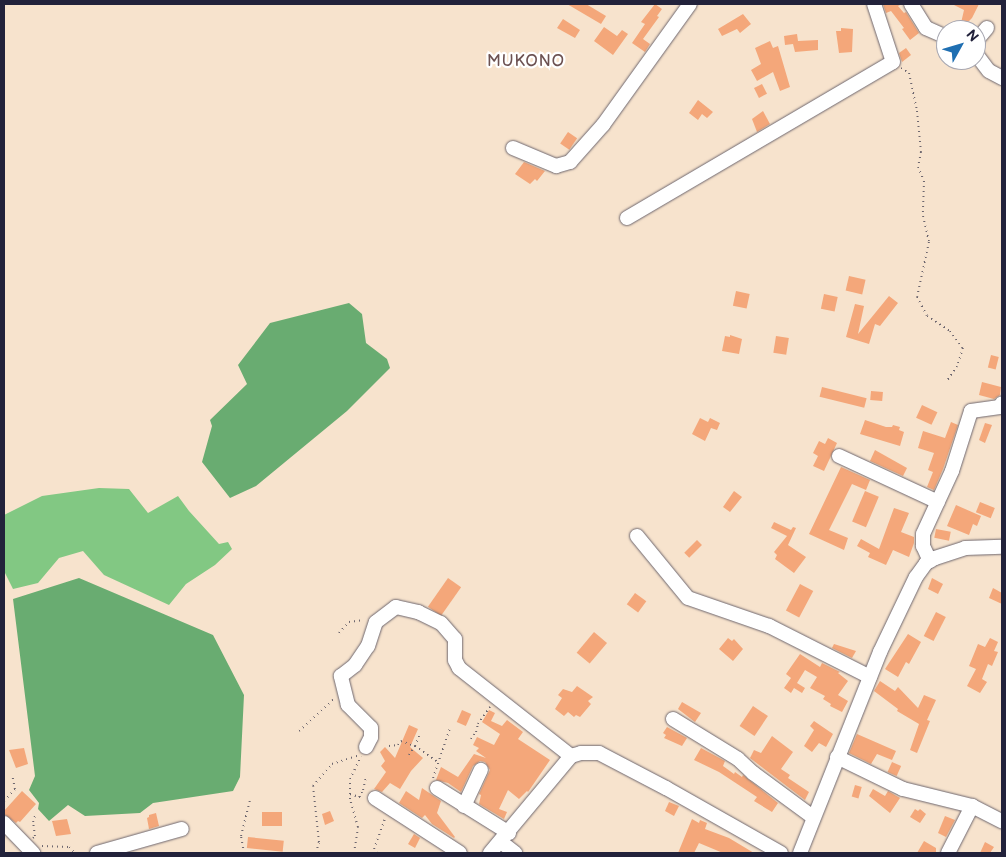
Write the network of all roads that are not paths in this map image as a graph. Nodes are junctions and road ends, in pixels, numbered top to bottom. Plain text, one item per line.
1 (690, 4) edge
2 (874, 4) edge
3 (911, 4) edge
4 (936, 32) edge
5 (986, 67) edge
6 (1002, 78) edge
7 (513, 148) dead end
8 (627, 218) dead end
9 (1002, 403) edge
10 (839, 456) dead end
11 (938, 502) junction
12 (637, 536) dead end
13 (1002, 547) edge
14 (930, 561) junction
15 (870, 677) junction
16 (673, 719) dead end
17 (366, 747) road end
18 (571, 756) junction
19 (837, 757) junction
20 (481, 770) dead end
21 (437, 788) road end
22 (375, 798) road end
23 (464, 806) junction
24 (972, 806) junction
25 (813, 817) junction
26 (1002, 821) edge
27 (4, 823) edge
28 (182, 829) dead end
29 (505, 837) junction
30 (30, 850) edge
31 (97, 853) edge
32 (460, 853) edge
33 (490, 853) edge
34 (515, 853) edge
35 (781, 853) edge
36 (800, 853) edge
37 (948, 853) edge

1 - 7 street
2 - 8 street
3 - 4 street
5 - 6 street
9 - 11 street
10 - 11 street
11 - 14 street
12 - 15 street
13 - 14 street
14 - 15 street
15 - 19 street
16 - 25 street
17 - 18 street
18 - 29 street
18 - 35 street
19 - 24 street
19 - 25 street
20 - 23 street
21 - 23 street
22 - 32 street
23 - 29 street
24 - 26 street
24 - 37 street
25 - 36 street
27 - 30 street
28 - 31 street
29 - 33 street
29 - 34 street

